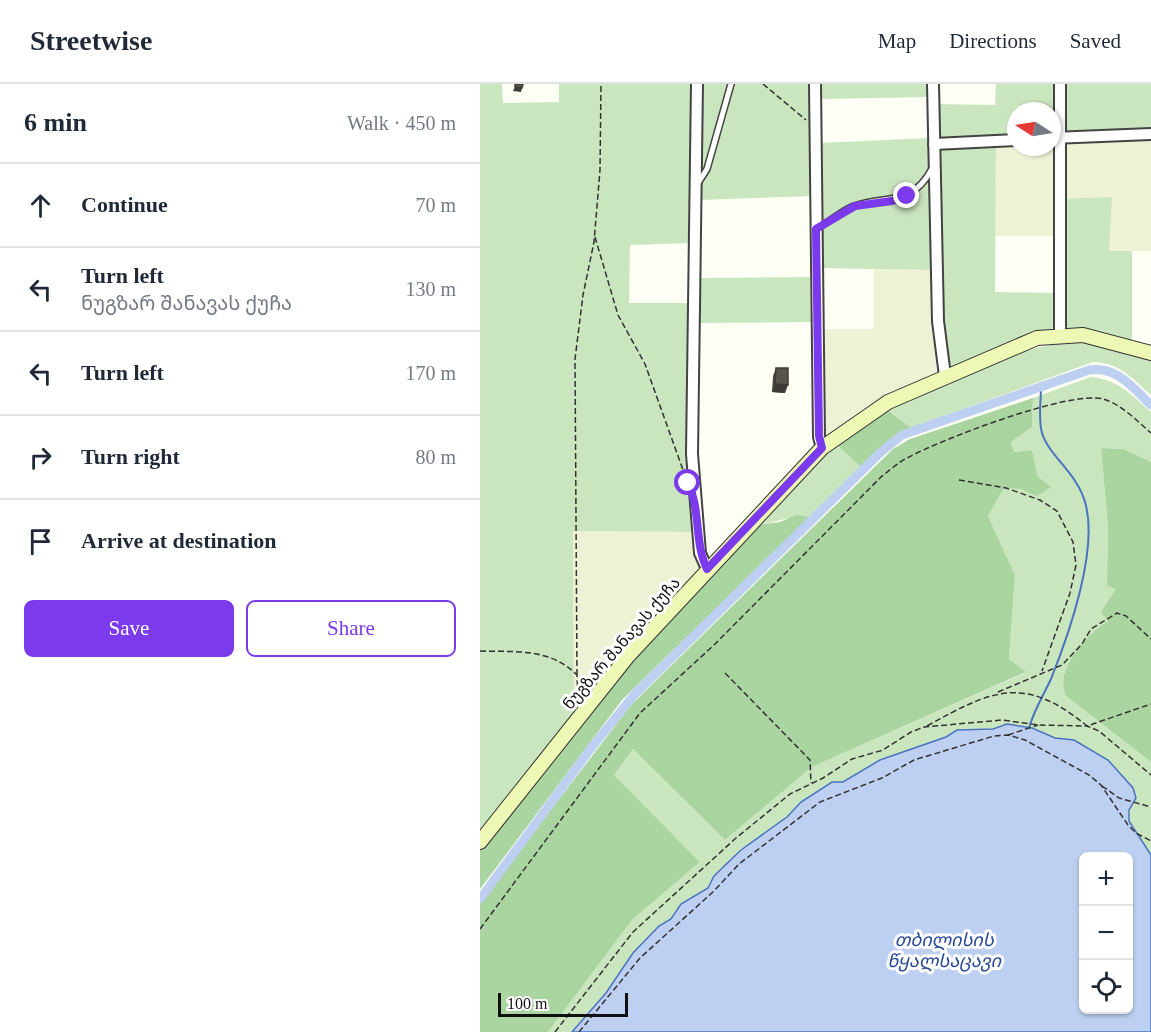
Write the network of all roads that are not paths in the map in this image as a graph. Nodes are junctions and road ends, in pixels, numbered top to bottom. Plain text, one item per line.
1 (697, 84) edge
2 (731, 84) edge
3 (815, 84) edge
4 (933, 84) edge
5 (1060, 84) edge
6 (1059, 102) edge
7 (1151, 134) edge
8 (1061, 138) edge
9 (1007, 140) edge
10 (934, 144) junction
11 (1056, 156) edge
12 (934, 165) junction
13 (696, 188) junction
14 (816, 229) junction
15 (1060, 335) junction
16 (1151, 353) edge
17 (945, 376) junction
18 (822, 448) junction
19 (707, 569) junction
20 (480, 842) edge

1 - 13 street
2 - 13 lane
3 - 14 street
4 - 10 street
5 - 6 street
7 - 8 street
9 - 10 street
10 - 12 street
11 - 15 street
12 - 14 lane
12 - 17 street
13 - 19 street
14 - 18 street
15 - 16 main road, ნუგზარ შანავას ქუჩა
15 - 17 main road, ნუგზარ შანავას ქუჩა
17 - 18 main road, ნუგზარ შანავას ქუჩა
18 - 19 main road, ნუგზარ შანავას ქუჩა
19 - 20 main road, ნუგზარ შანავას ქუჩა

